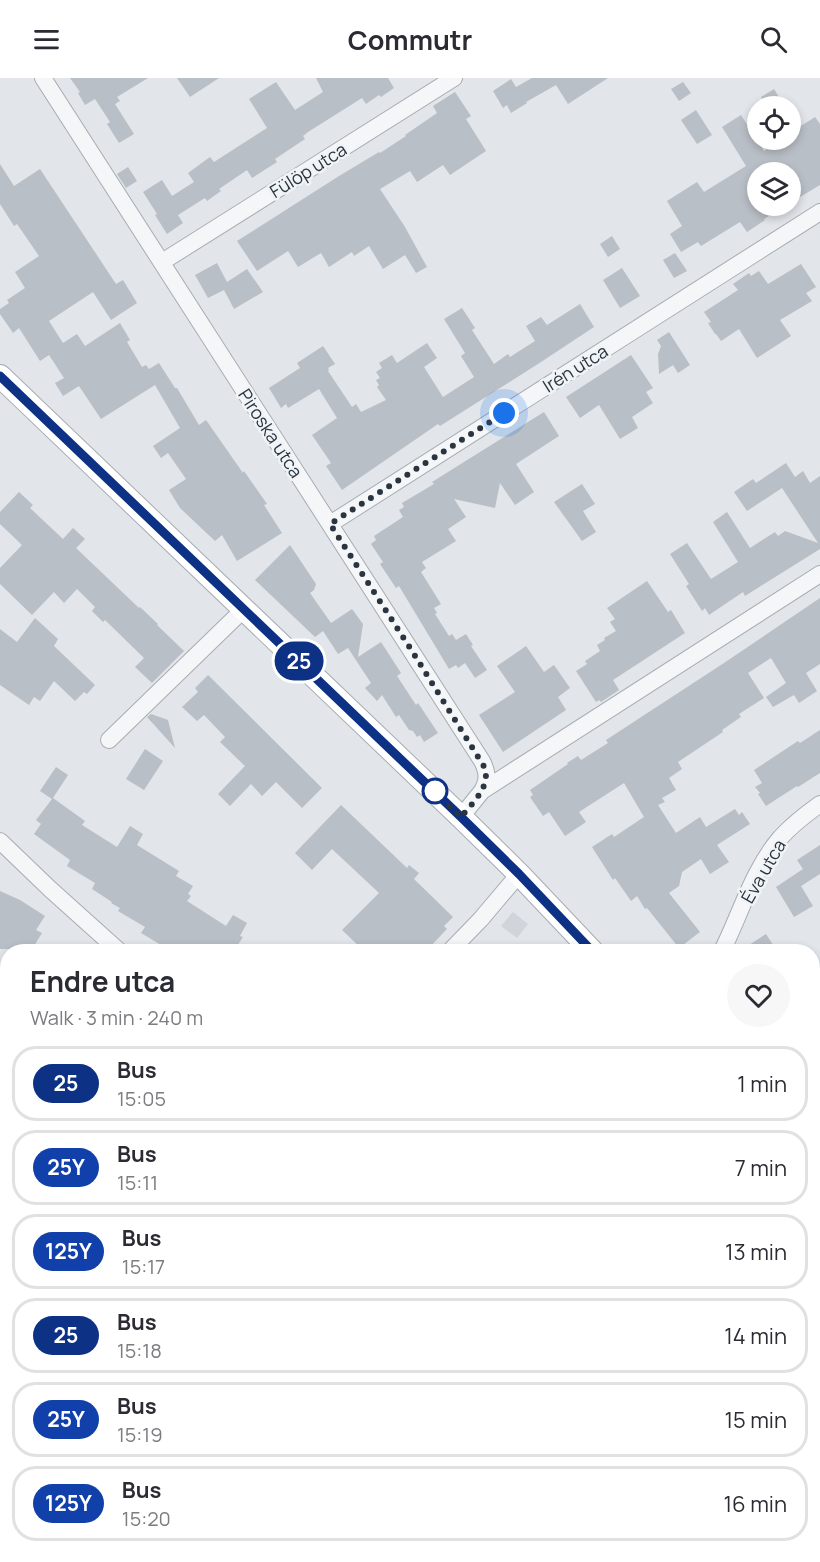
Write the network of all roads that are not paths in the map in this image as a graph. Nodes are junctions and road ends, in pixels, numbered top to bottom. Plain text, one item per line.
1 (43, 78) edge
2 (454, 78) edge
3 (820, 212) edge
4 (162, 262) junction
5 (0, 376) edge
6 (330, 524) junction
7 (820, 574) edge
8 (244, 609) junction
9 (109, 740) dead end
10 (482, 791) junction
11 (820, 804) edge
12 (461, 817) junction
13 (0, 841) edge
14 (519, 874) junction
15 (111, 944) edge
16 (457, 944) edge
17 (585, 944) edge
18 (725, 944) edge

1 - 4 street, Piroska utca
2 - 4 street, Fülöp utca
3 - 6 street, Irén utca
4 - 6 street, Piroska utca
5 - 8 street
6 - 10 street, Piroska utca
7 - 10 street
8 - 9 street
8 - 12 street
10 - 12 street
11 - 18 street, Éva utca
12 - 14 street
13 - 15 street
14 - 16 street
14 - 17 street

